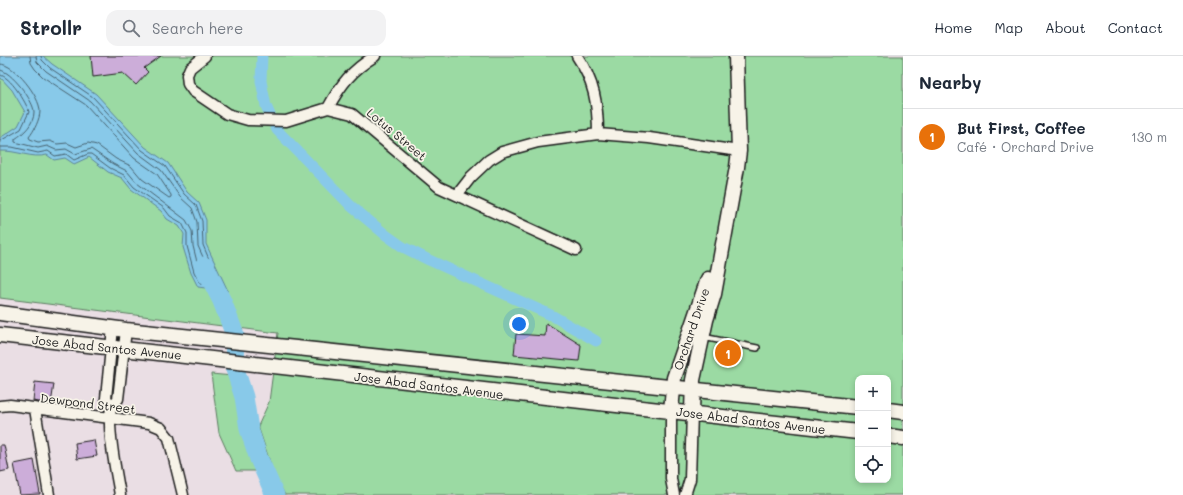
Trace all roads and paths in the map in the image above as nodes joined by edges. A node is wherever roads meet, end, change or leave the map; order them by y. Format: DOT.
graph roads {
  1 [pos="205,56"];
  2 [pos="375,56"];
  3 [pos="577,56"];
  4 [pos="736,56"];
  5 [pos="328,108"];
  6 [pos="598,134"];
  7 [pos="739,151"];
  8 [pos="737,167"];
  9 [pos="457,195"];
  10 [pos="576,250"];
  11 [pos="0,313"];
  12 [pos="119,329"];
  13 [pos="0,335"];
  14 [pos="702,337"];
  15 [pos="757,348"];
  16 [pos="118,349"];
  17 [pos="672,387"];
  18 [pos="692,389"];
  19 [pos="0,406"];
  20 [pos="855,407"];
  21 [pos="35,410"];
  22 [pos="891,410"];
  23 [pos="671,411"];
  24 [pos="692,412"];
  25 [pos="903,412"];
  26 [pos="110,420"];
  27 [pos="855,432"];
  28 [pos="891,436"];
  29 [pos="903,438"];
  30 [pos="49,495"];
  31 [pos="120,495"];
  32 [pos="183,495"];
  33 [pos="674,495"];
  34 [pos="685,495"];
  1 -- 5 [label="street"];
  2 -- 5 [label="street"];
  3 -- 6 [label="street"];
  4 -- 7 [label="main road, Orchard Drive"];
  5 -- 9 [label="street, Lotus Street"];
  6 -- 7 [label="street"];
  6 -- 9 [label="street"];
  7 -- 8 [label="main road, Orchard Drive"];
  8 -- 14 [label="main road, Orchard Drive"];
  8 -- 17 [label="main road, Orchard Drive"];
  9 -- 10 [label="street, Lotus Street"];
  11 -- 12 [label="main road, Jose Abad Santos Avenue"];
  12 -- 16 [label="street"];
  12 -- 17 [label="main road, Jose Abad Santos Avenue"];
  13 -- 16 [label="main road, Jose Abad Santos Avenue"];
  14 -- 15 [label="lane"];
  14 -- 18 [label="main road, Orchard Drive"];
  16 -- 23 [label="main road, Jose Abad Santos Avenue"];
  16 -- 26 [label="street"];
  17 -- 18 [label="main road, Jose Abad Santos Avenue"];
  17 -- 23 [label="main road, Orchard Drive"];
  18 -- 20 [label="main road, Jose Abad Santos Avenue"];
  18 -- 24 [label="main road, Orchard Drive"];
  19 -- 21 [label="street, Dewpond Street"];
  21 -- 26 [label="street, Dewpond Street"];
  21 -- 30 [label="street"];
  22 -- 25 [label="main road"];
  23 -- 24 [label="main road, Jose Abad Santos Avenue"];
  23 -- 33 [label="street, Orchard Drive"];
  24 -- 27 [label="main road, Jose Abad Santos Avenue"];
  24 -- 34 [label="street, Orchard Drive"];
  26 -- 31 [label="street"];
  26 -- 32 [label="street, Dewpond Street"];
  28 -- 29 [label="main road"];
}
